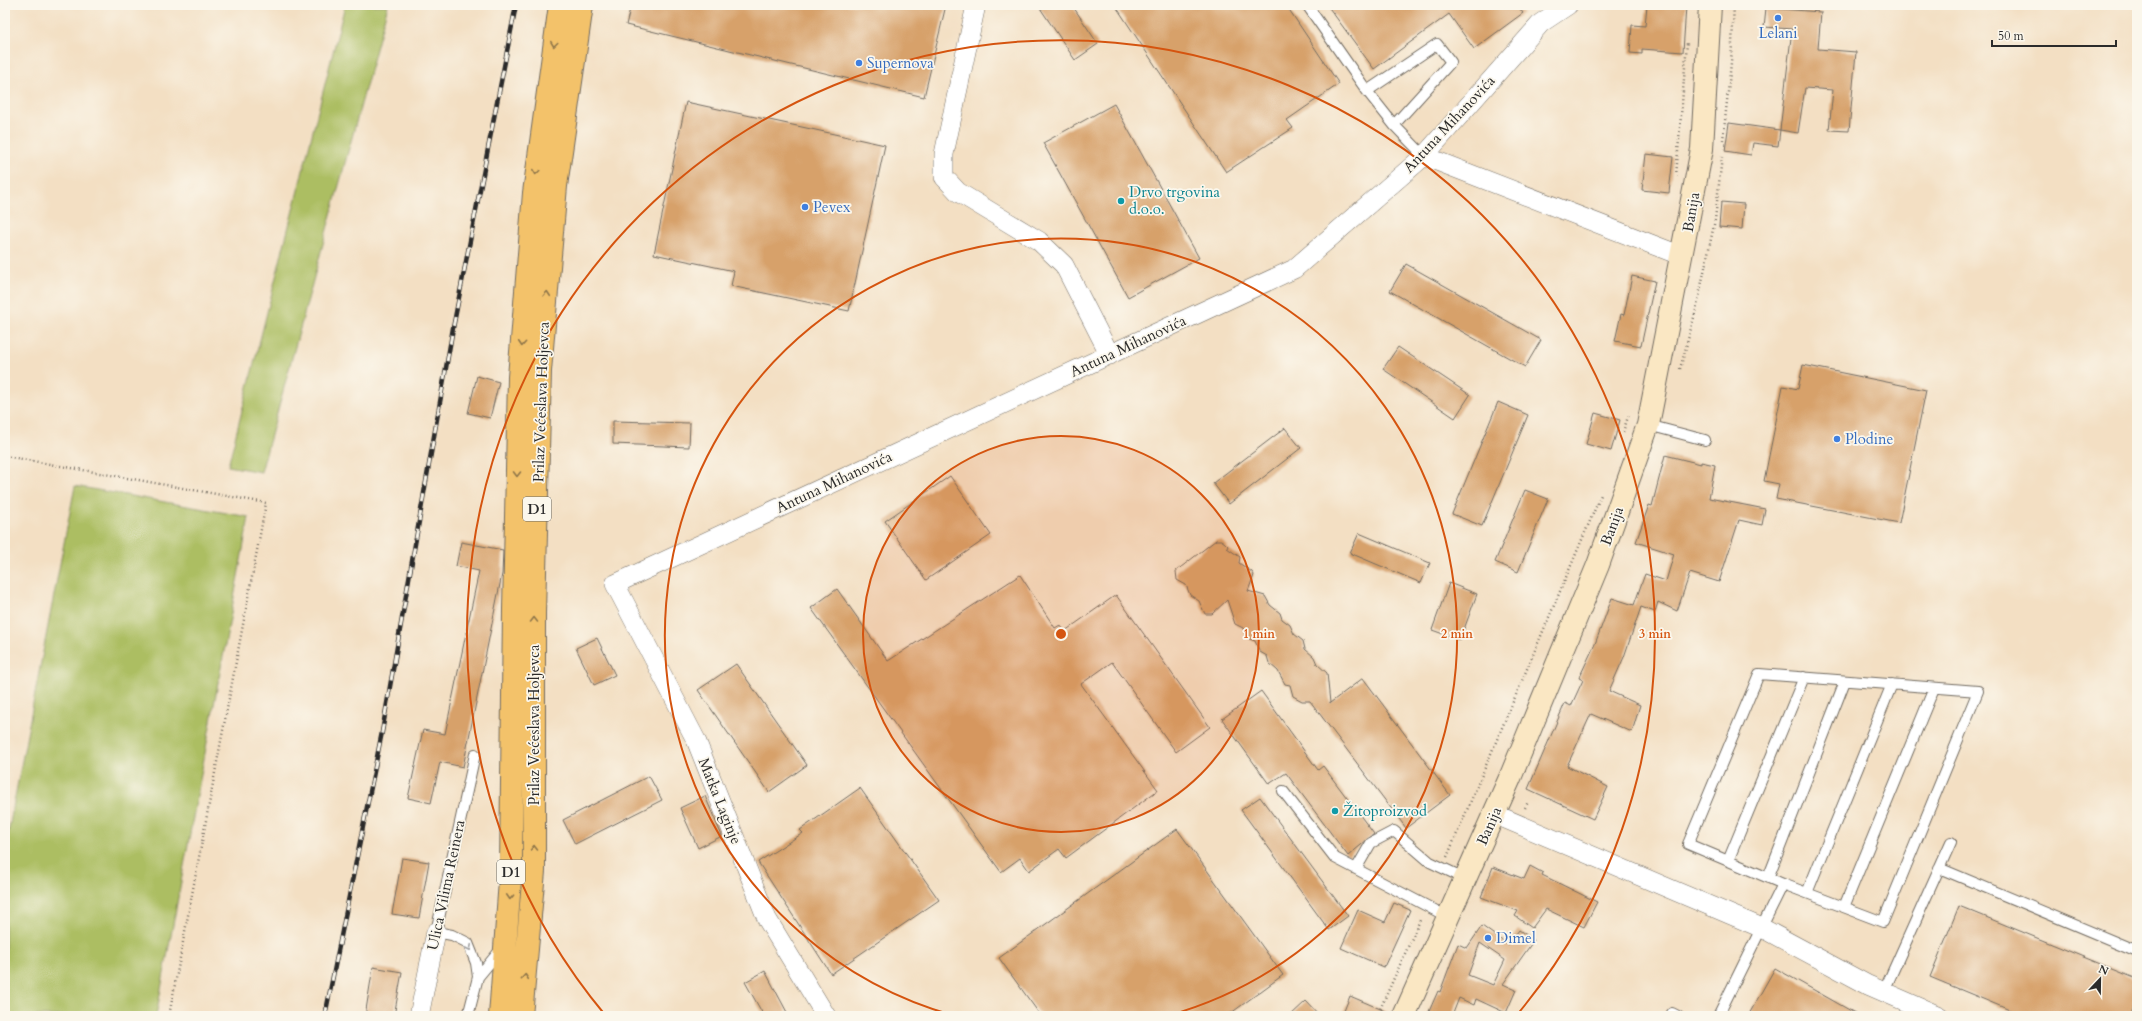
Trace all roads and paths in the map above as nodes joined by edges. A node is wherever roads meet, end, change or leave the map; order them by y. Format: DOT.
graph roads {
  1 [pos="560,5"];
  2 [pos="582,5"];
  3 [pos="976,5"];
  4 [pos="1307,5"];
  5 [pos="1568,5"];
  6 [pos="1710,5"];
  7 [pos="1688,37"];
  8 [pos="1367,91"];
  9 [pos="1394,125"];
  10 [pos="1424,156"];
  11 [pos="1676,179"];
  12 [pos="1682,256"];
  13 [pos="1110,355"];
  14 [pos="1631,409"];
  15 [pos="1648,425"];
  16 [pos="1622,437"];
  17 [pos="1705,440"];
  18 [pos="5,456"];
  19 [pos="1601,494"];
  20 [pos="615,584"];
  21 [pos="1804,677"];
  22 [pos="1845,681"];
  23 [pos="1892,684"];
  24 [pos="1934,688"];
  25 [pos="474,754"];
  26 [pos="1283,791"];
  27 [pos="1494,814"];
  28 [pos="1951,842"];
  29 [pos="1448,854"];
  30 [pos="1728,861"];
  31 [pos="1939,868"];
  32 [pos="1356,869"];
  33 [pos="1768,878"];
  34 [pos="1466,879"];
  35 [pos="1782,884"];
  36 [pos="1807,893"];
  37 [pos="1844,907"];
  38 [pos="1448,917"];
  39 [pos="1420,919"];
  40 [pos="1762,928"];
  41 [pos="436,932"];
  42 [pos="507,942"];
  43 [pos="2137,951"];
  44 [pos="478,977"];
  45 [pos="1884,992"];
  46 [pos="169,1016"];
  47 [pos="419,1016"];
  48 [pos="468,1016"];
  49 [pos="500,1016"];
  50 [pos="521,1016"];
  51 [pos="826,1016"];
  52 [pos="1377,1016"];
  53 [pos="1404,1016"];
  54 [pos="1718,1016"];
  55 [pos="1939,1016"];
  1 -- 42 [label="highway, Prilaz Većeslava Holjevca / D1, one-way"];
  50 -- 2 [label="highway, Prilaz Većeslava Holjevca / D1, one-way"];
  3 -- 13 [label="street"];
  4 -- 8 [label="lane"];
  5 -- 10 [label="street, Antuna Mihanovića"];
  6 -- 12 [label="main road, Banija"];
  7 -- 11 [label="path"];
  8 -- 9 [label="lane"];
  8 -- 9 [label="lane"];
  9 -- 10 [label="lane"];
  10 -- 12 [label="street"];
  10 -- 13 [label="street, Antuna Mihanovića"];
  12 -- 15 [label="main road, Banija"];
  13 -- 20 [label="street, Antuna Mihanovića"];
  14 -- 16 [label="path"];
  15 -- 17 [label="lane"];
  15 -- 27 [label="main road, Banija"];
  18 -- 46 [label="path"];
  19 -- 29 [label="path"];
  20 -- 51 [label="street, Matka Laginje"];
  21 -- 22 [label="lane"];
  21 -- 30 [label="lane"];
  21 -- 30 [label="lane"];
  22 -- 23 [label="lane"];
  22 -- 33 [label="lane"];
  23 -- 24 [label="lane"];
  23 -- 36 [label="lane"];
  24 -- 37 [label="lane"];
  24 -- 37 [label="lane"];
  25 -- 41 [label="lane, Ulica Vilima Reinera"];
  26 -- 32 [label="lane"];
  27 -- 34 [label="main road, Banija"];
  27 -- 40 [label="street"];
  28 -- 31 [label="lane"];
  30 -- 33 [label="lane"];
  31 -- 43 [label="lane"];
  31 -- 45 [label="lane"];
  32 -- 34 [label="lane"];
  32 -- 38 [label="lane"];
  33 -- 35 [label="lane"];
  34 -- 38 [label="main road, Banija"];
  35 -- 36 [label="lane"];
  35 -- 40 [label="lane"];
  36 -- 37 [label="lane"];
  38 -- 53 [label="main road, Banija"];
  39 -- 52 [label="path"];
  40 -- 45 [label="street"];
  40 -- 54 [label="lane"];
  41 -- 44 [label="lane, one-way"];
  41 -- 47 [label="street, Ulica Vilima Reinera"];
  42 -- 44 [label="lane"];
  42 -- 49 [label="highway, Prilaz Većeslava Holjevca / D1"];
  44 -- 48 [label="lane"];
  45 -- 55 [label="street"];
}
